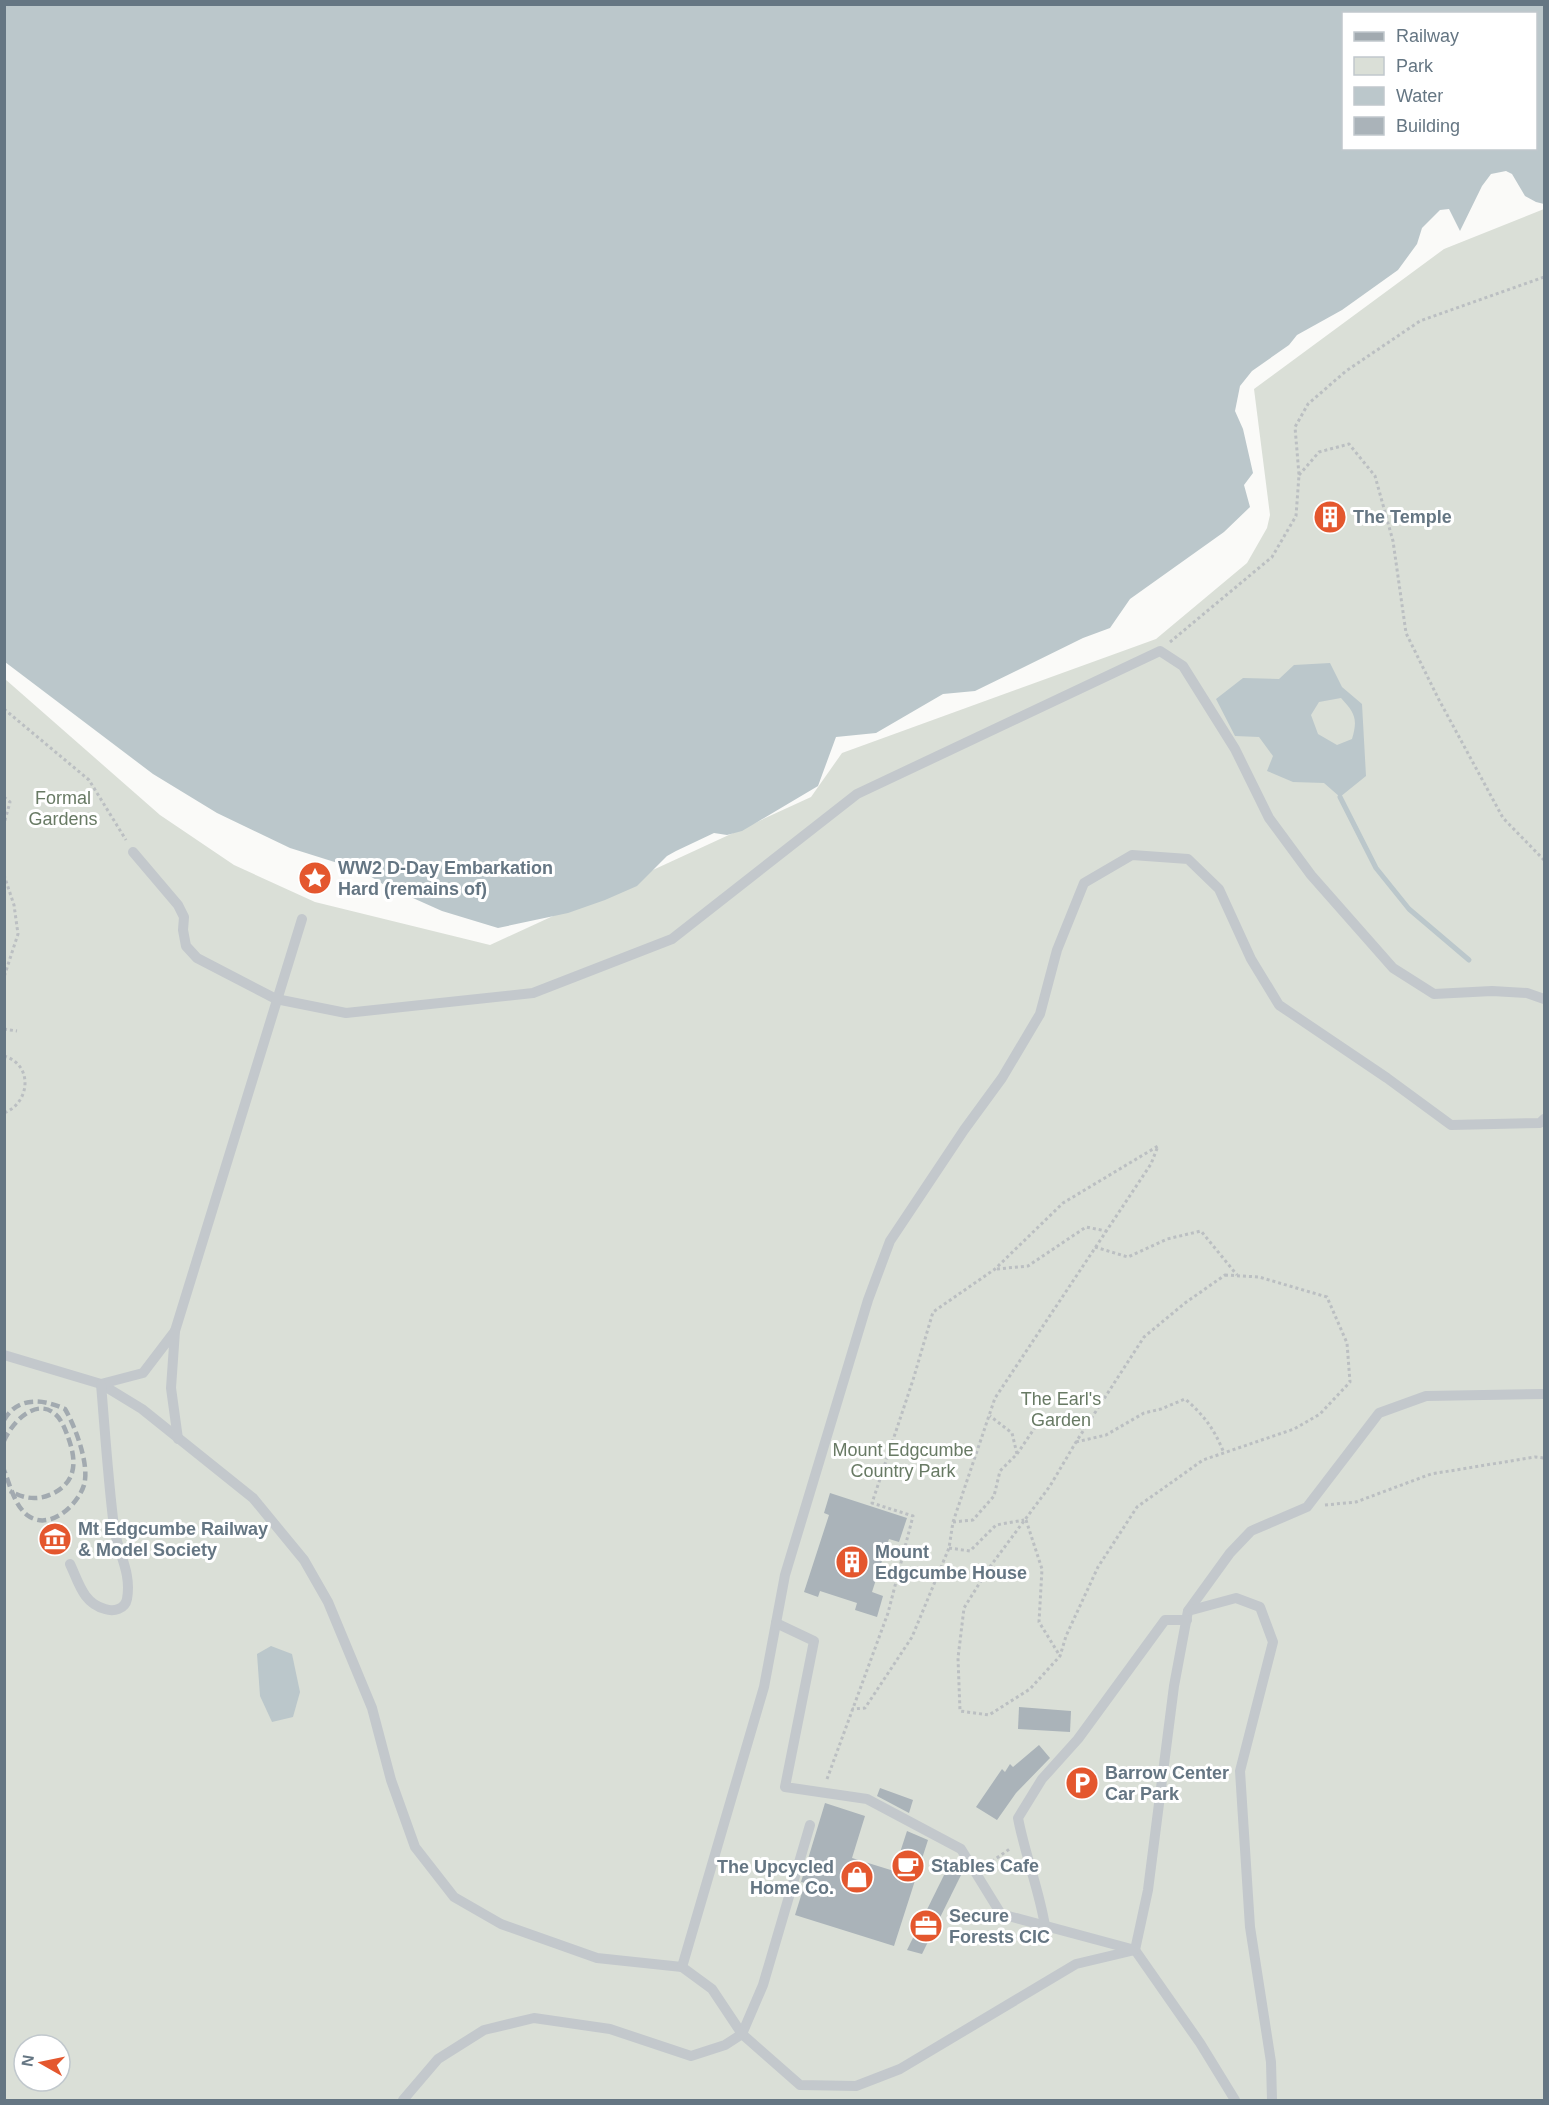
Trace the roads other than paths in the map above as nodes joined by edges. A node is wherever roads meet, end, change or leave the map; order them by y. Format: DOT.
graph roads {
  1 [pos="133,852"];
  2 [pos="302,918"];
  3 [pos="276,999"];
  4 [pos="1545,999"];
  5 [pos="1545,1119"];
  6 [pos="175,1331"];
  7 [pos="4,1355"];
  8 [pos="101,1384"];
  9 [pos="1545,1394"];
  10 [pos="178,1439"];
  11 [pos="70,1564"];
  12 [pos="1188,1615"];
  13 [pos="776,1623"];
  14 [pos="810,1825"];
  15 [pos="1045,1926"];
  16 [pos="1135,1950"];
  17 [pos="682,1967"];
  18 [pos="742,2034"];
  19 [pos="403,2100"];
  20 [pos="1235,2100"];
  21 [pos="1272,2100"];
  1 -- 3 [label="lane"];
  2 -- 3 [label="lane"];
  3 -- 4 [label="lane"];
  3 -- 6 [label="lane"];
  5 -- 13 [label="lane"];
  6 -- 8 [label="lane"];
  6 -- 10 [label="lane"];
  7 -- 8 [label="lane"];
  8 -- 10 [label="lane"];
  8 -- 11 [label="lane"];
  9 -- 12 [label="lane"];
  10 -- 17 [label="lane"];
  12 -- 15 [label="lane"];
  12 -- 16 [label="lane"];
  12 -- 21 [label="lane"];
  13 -- 15 [label="lane"];
  13 -- 17 [label="lane"];
  14 -- 18 [label="lane"];
  15 -- 16 [label="lane"];
  16 -- 18 [label="lane"];
  16 -- 20 [label="lane"];
  17 -- 18 [label="lane"];
  18 -- 19 [label="lane"];
}
